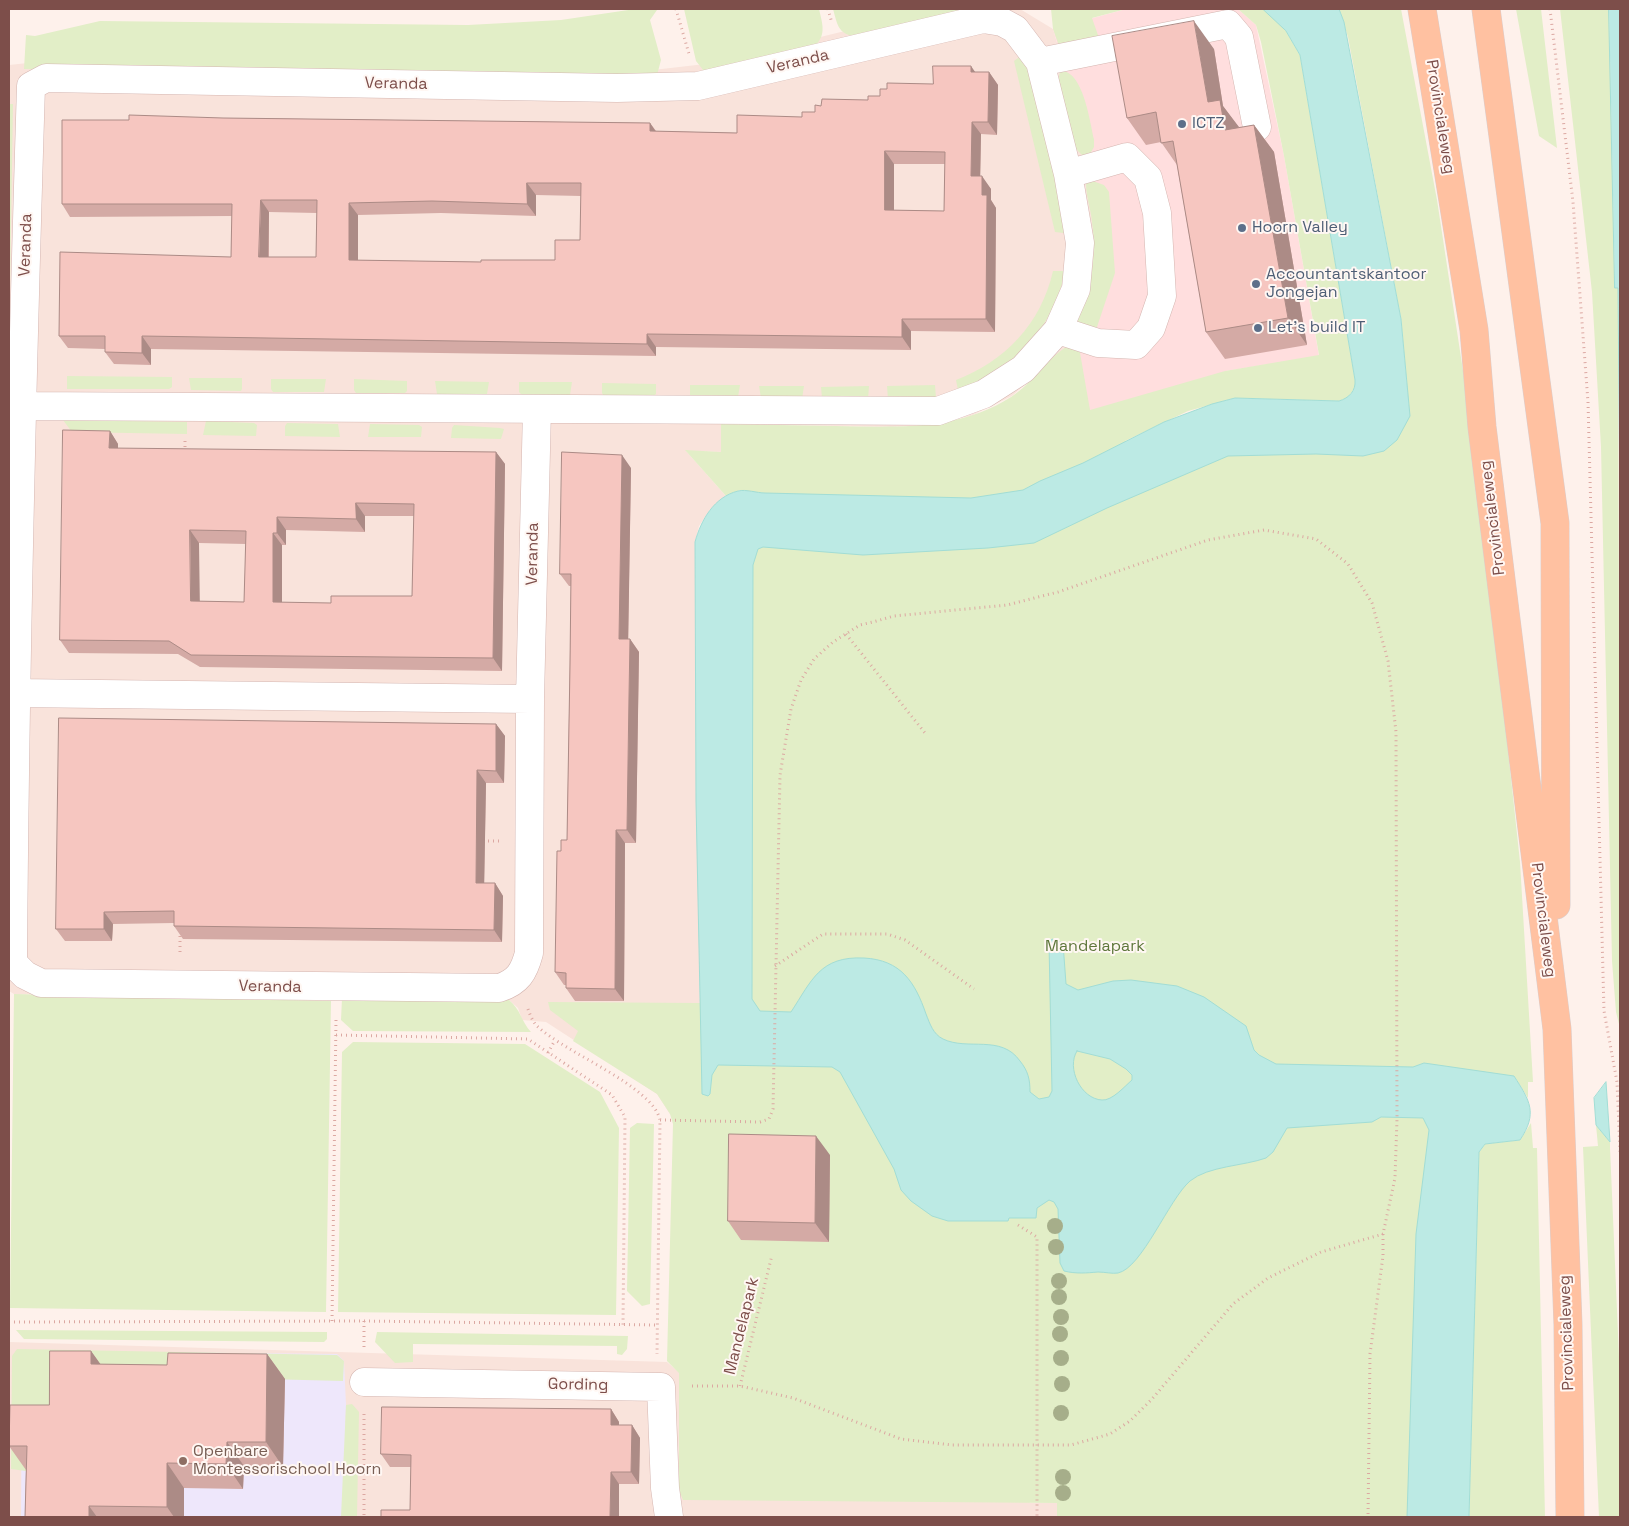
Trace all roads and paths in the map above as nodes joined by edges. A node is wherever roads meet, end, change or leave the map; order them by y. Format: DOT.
graph roads {
  1 [pos="676,9"];
  2 [pos="1422,9"];
  3 [pos="1486,9"];
  4 [pos="1040,62"];
  5 [pos="698,86"];
  6 [pos="1258,127"];
  7 [pos="1068,174"];
  8 [pos="1058,330"];
  9 [pos="15,406"];
  10 [pos="536,409"];
  11 [pos="846,634"];
  12 [pos="15,693"];
  13 [pos="530,699"];
  14 [pos="925,733"];
  15 [pos="480,841"];
  16 [pos="530,842"];
  17 [pos="774,966"];
  18 [pos="519,978"];
  19 [pos="337,988"];
  20 [pos="974,989"];
  21 [pos="1557,1030"];
  22 [pos="336,1036"];
  23 [pos="555,1040"];
  24 [pos="548,1053"];
  25 [pos="1617,1082"];
  26 [pos="660,1120"];
  27 [pos="1620,1147"];
  28 [pos="1620,1152"];
  29 [pos="1018,1225"];
  30 [pos="1383,1234"];
  31 [pos="772,1255"];
  32 [pos="332,1321"];
  33 [pos="9,1322"];
  34 [pos="623,1325"];
  35 [pos="657,1325"];
  36 [pos="364,1382"];
  37 [pos="740,1386"];
  38 [pos="661,1387"];
  39 [pos="1036,1445"];
  40 [pos="364,1517"];
  41 [pos="669,1517"];
  42 [pos="1037,1517"];
  43 [pos="1368,1517"];
  44 [pos="1570,1517"];
  1 -- 5 [label="path"];
  2 -- 21 [label="main road, Provincialeweg"];
  3 -- 21 [label="main road, Provincialeweg"];
  4 -- 5 [label="street, Veranda"];
  4 -- 6 [label="street"];
  4 -- 7 [label="street, Veranda"];
  5 -- 9 [label="street, Veranda"];
  7 -- 8 [label="street, Veranda"];
  7 -- 8 [label="street"];
  8 -- 10 [label="street, Veranda"];
  9 -- 10 [label="street, Veranda"];
  9 -- 12 [label="street, Veranda"];
  10 -- 13 [label="street, Veranda"];
  11 -- 14 [label="path"];
  11 -- 17 [label="path"];
  11 -- 30 [label="path"];
  12 -- 13 [label="street"];
  12 -- 19 [label="street, Veranda"];
  13 -- 16 [label="street, Veranda"];
  15 -- 16 [label="path"];
  16 -- 18 [label="street, Veranda"];
  17 -- 20 [label="path"];
  17 -- 26 [label="path"];
  18 -- 19 [label="street, Veranda"];
  18 -- 23 [label="path"];
  19 -- 22 [label="path"];
  21 -- 44 [label="main road, Provincialeweg"];
  22 -- 24 [label="path"];
  22 -- 32 [label="path"];
  23 -- 24 [label="path"];
  23 -- 26 [label="path"];
  24 -- 34 [label="path"];
  25 -- 27 [label="path"];
  26 -- 35 [label="path"];
  27 -- 28 [label="path"];
  29 -- 39 [label="path"];
  30 -- 39 [label="path"];
  30 -- 43 [label="path"];
  31 -- 37 [label="path, Mandelapark"];
  32 -- 33 [label="path"];
  32 -- 34 [label="path"];
  34 -- 35 [label="path"];
  35 -- 38 [label="path"];
  36 -- 38 [label="street, Gording"];
  36 -- 40 [label="path"];
  37 -- 38 [label="path, Mandelapark"];
  37 -- 39 [label="path"];
  38 -- 41 [label="street"];
  39 -- 42 [label="path"];
}
